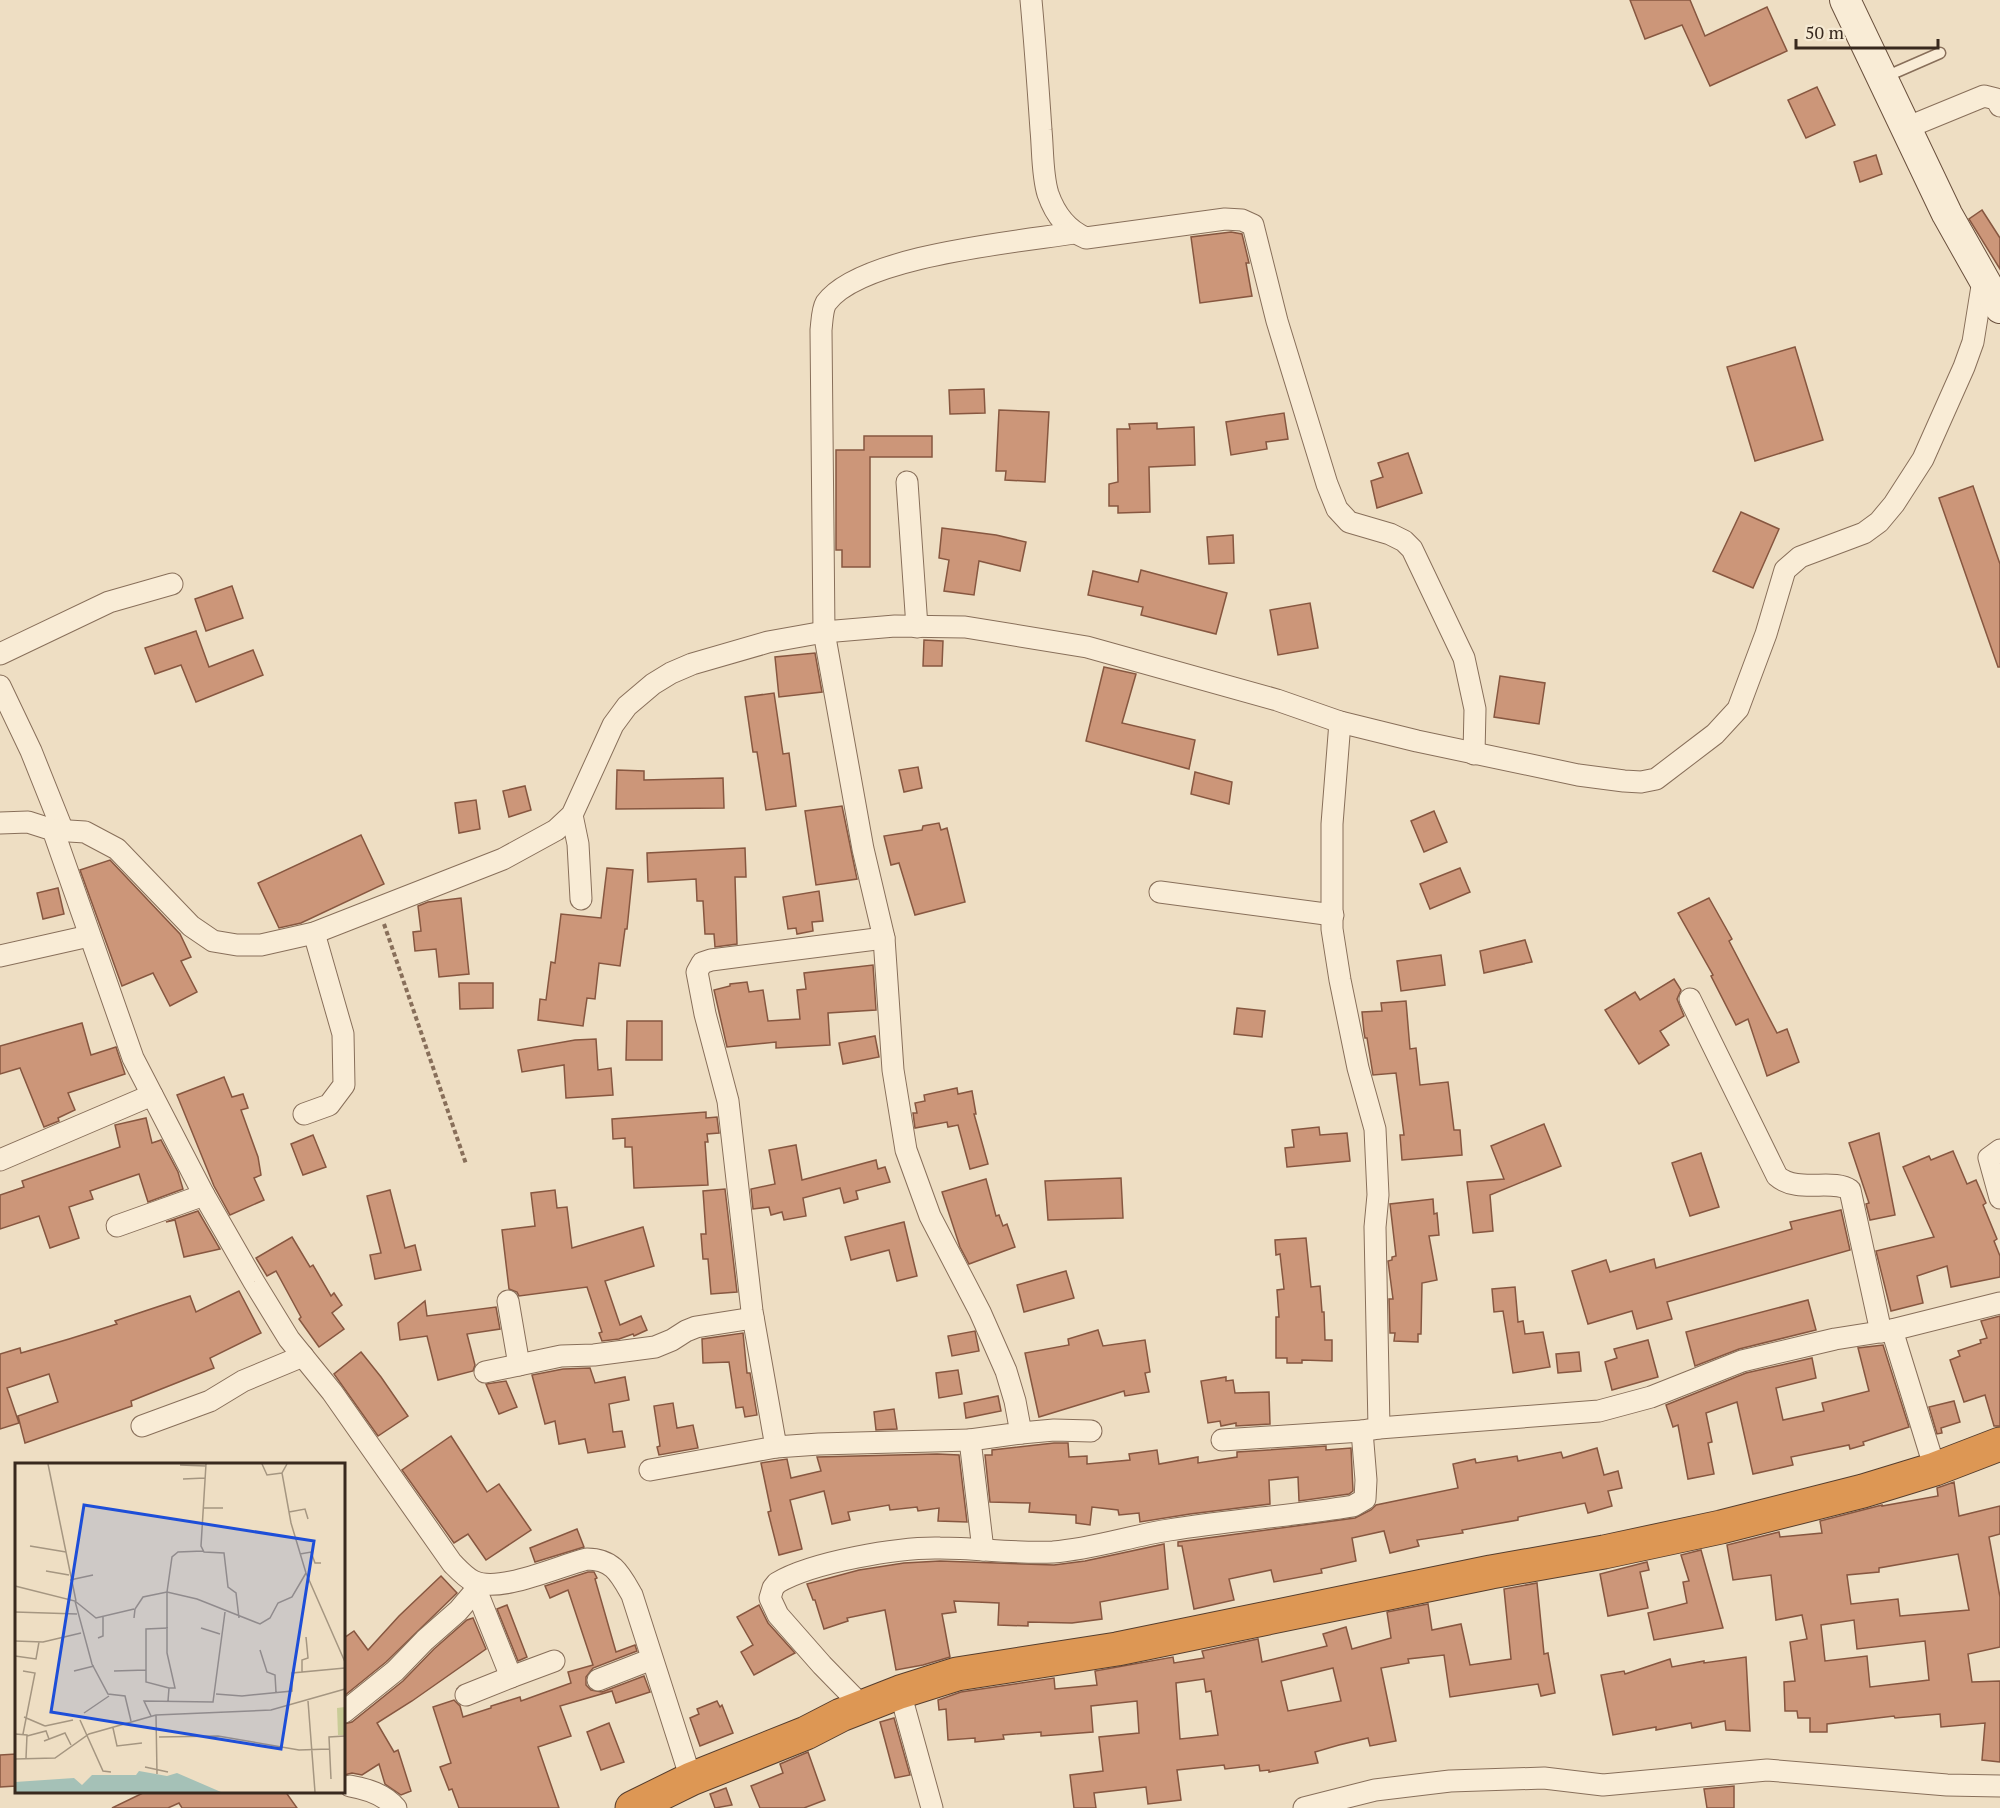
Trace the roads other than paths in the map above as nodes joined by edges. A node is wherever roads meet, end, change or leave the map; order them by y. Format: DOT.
graph roads {
  1 [pos="1032,0"];
  2 [pos="1845,0"];
  3 [pos="1940,53"];
  4 [pos="1882,78"];
  5 [pos="2000,106"];
  6 [pos="1906,128"];
  7 [pos="1074,233"];
  8 [pos="1983,280"];
  9 [pos="2000,308"];
  10 [pos="907,482"];
  11 [pos="172,584"];
  12 [pos="917,627"];
  13 [pos="824,632"];
  14 [pos="0,654"];
  15 [pos="0,686"];
  16 [pos="1340,722"];
  17 [pos="1474,754"];
  18 [pos="572,815"];
  19 [pos="0,823"];
  20 [pos="58,830"];
  21 [pos="1160,892"];
  22 [pos="581,899"];
  23 [pos="1333,915"];
  24 [pos="314,933"];
  25 [pos="89,936"];
  26 [pos="884,938"];
  27 [pos="0,956"];
  28 [pos="1690,999"];
  29 [pos="152,1095"];
  30 [pos="304,1114"];
  31 [pos="2000,1150"];
  32 [pos="0,1160"];
  33 [pos="204,1196"];
  34 [pos="2000,1198"];
  35 [pos="117,1226"];
  36 [pos="508,1301"];
  37 [pos="2000,1303"];
  38 [pos="753,1318"];
  39 [pos="1886,1331"];
  40 [pos="303,1356"];
  41 [pos="519,1365"];
  42 [pos="485,1372"];
  43 [pos="142,1426"];
  44 [pos="1370,1429"];
  45 [pos="1091,1431"];
  46 [pos="1021,1433"];
  47 [pos="970,1440"];
  48 [pos="1222,1440"];
  49 [pos="2000,1444"];
  50 [pos="776,1448"];
  51 [pos="1935,1468"];
  52 [pos="650,1470"];
  53 [pos="983,1550"];
  54 [pos="475,1586"];
  55 [pos="651,1659"];
  56 [pos="554,1661"];
  57 [pos="511,1677"];
  58 [pos="598,1680"];
  59 [pos="900,1692"];
  60 [pos="466,1695"];
  61 [pos="345,1711"];
  62 [pos="852,1711"];
  63 [pos="691,1779"];
  64 [pos="350,1786"];
  65 [pos="2000,1786"];
  66 [pos="396,1808"];
  67 [pos="632,1808"];
  68 [pos="932,1808"];
  69 [pos="1304,1808"];
  1 -- 7 [label="street"];
  2 -- 4 [label="street"];
  3 -- 4 [label="lane"];
  4 -- 6 [label="street"];
  5 -- 6 [label="street"];
  6 -- 8 [label="street"];
  7 -- 13 [label="street"];
  7 -- 17 [label="street"];
  8 -- 9 [label="street"];
  8 -- 17 [label="street"];
  10 -- 12 [label="street"];
  11 -- 14 [label="street"];
  12 -- 13 [label="street"];
  12 -- 16 [label="street"];
  13 -- 18 [label="street"];
  13 -- 26 [label="street"];
  15 -- 20 [label="street"];
  16 -- 17 [label="street"];
  16 -- 23 [label="street"];
  18 -- 22 [label="street"];
  18 -- 24 [label="street"];
  19 -- 20 [label="street"];
  20 -- 24 [label="street"];
  20 -- 25 [label="street"];
  21 -- 23 [label="street"];
  23 -- 44 [label="street"];
  24 -- 30 [label="street"];
  25 -- 27 [label="street"];
  25 -- 29 [label="street"];
  26 -- 38 [label="street"];
  26 -- 46 [label="street"];
  28 -- 39 [label="street"];
  29 -- 32 [label="street"];
  29 -- 33 [label="street"];
  31 -- 34 [label="street"];
  33 -- 35 [label="street"];
  33 -- 40 [label="street"];
  36 -- 41 [label="street"];
  37 -- 39 [label="street"];
  38 -- 41 [label="street"];
  38 -- 50 [label="street"];
  39 -- 44 [label="street"];
  39 -- 51 [label="street"];
  40 -- 43 [label="street"];
  40 -- 54 [label="street"];
  41 -- 42 [label="street"];
  44 -- 48 [label="street"];
  44 -- 53 [label="street"];
  45 -- 46 [label="street"];
  46 -- 47 [label="street"];
  47 -- 50 [label="street"];
  47 -- 53 [label="street"];
  49 -- 51 [label="highway"];
  50 -- 52 [label="street"];
  51 -- 59 [label="highway"];
  53 -- 62 [label="street"];
  54 -- 55 [label="street"];
  54 -- 57 [label="street"];
  54 -- 61 [label="street"];
  55 -- 58 [label="street"];
  55 -- 63 [label="street"];
  56 -- 57 [label="street"];
  57 -- 60 [label="street"];
  59 -- 62 [label="highway"];
  59 -- 68 [label="street"];
  62 -- 63 [label="highway"];
  63 -- 67 [label="highway"];
  64 -- 66 [label="street"];
  65 -- 69 [label="street"];
}
